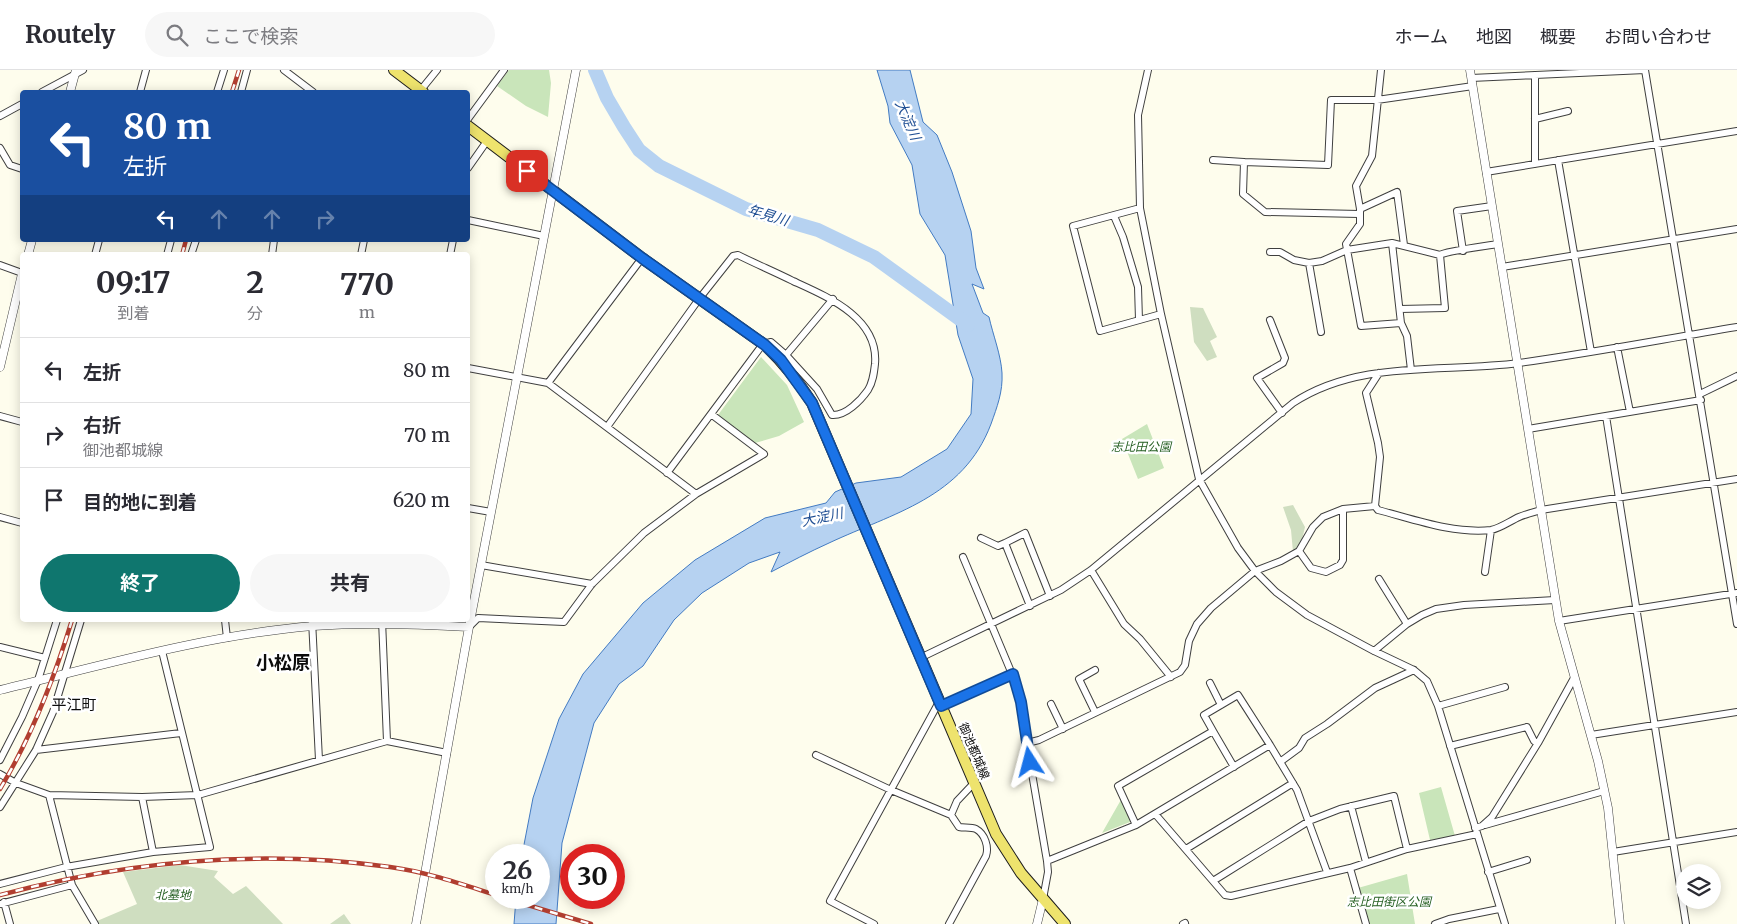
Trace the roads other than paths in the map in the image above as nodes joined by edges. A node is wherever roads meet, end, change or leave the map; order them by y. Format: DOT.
graph roads {
  1 [pos="83,70"];
  2 [pos="146,70"];
  3 [pos="224,70"];
  4 [pos="247,70"];
  5 [pos="284,70"];
  6 [pos="394,70"];
  7 [pos="437,70"];
  8 [pos="504,70"];
  9 [pos="576,70"];
  10 [pos="1148,70"];
  11 [pos="1381,70"];
  12 [pos="1645,70"];
  13 [pos="75,72"];
  14 [pos="1471,74"];
  15 [pos="1535,75"];
  16 [pos="1473,86"];
  17 [pos="45,90"];
  18 [pos="70,90"];
  19 [pos="141,90"];
  20 [pos="218,90"];
  21 [pos="241,90"];
  22 [pos="304,90"];
  23 [pos="419,90"];
  24 [pos="422,90"];
  25 [pos="1377,100"];
  26 [pos="20,105"];
  27 [pos="1568,111"];
  28 [pos="0,116"];
  29 [pos="470,116"];
  30 [pos="1535,119"];
  31 [pos="470,128"];
  32 [pos="1737,131"];
  33 [pos="487,141"];
  34 [pos="1657,143"];
  35 [pos="0,148"];
  36 [pos="1213,160"];
  37 [pos="1558,160"];
  38 [pos="1244,162"];
  39 [pos="1535,164"];
  40 [pos="470,165"];
  41 [pos="20,168"];
  42 [pos="1486,172"];
  43 [pos="554,191"];
  44 [pos="1492,206"];
  45 [pos="1140,208"];
  46 [pos="1360,212"];
  47 [pos="1114,216"];
  48 [pos="470,220"];
  49 [pos="1737,229"];
  50 [pos="544,236"];
  51 [pos="1674,240"];
  52 [pos="1392,243"];
  53 [pos="1498,244"];
  54 [pos="1404,245"];
  55 [pos="1347,250"];
  56 [pos="1463,251"];
  57 [pos="1270,252"];
  58 [pos="1440,255"];
  59 [pos="1574,256"];
  60 [pos="642,258"];
  61 [pos="1309,263"];
  62 [pos="0,265"];
  63 [pos="1502,267"];
  64 [pos="20,273"];
  65 [pos="20,282"];
  66 [pos="699,299"];
  67 [pos="833,299"];
  68 [pos="1400,309"];
  69 [pos="1161,314"];
  70 [pos="1139,320"];
  71 [pos="1270,320"];
  72 [pos="1401,323"];
  73 [pos="1737,327"];
  74 [pos="1321,332"];
  75 [pos="1690,334"];
  76 [pos="763,344"];
  77 [pos="1617,347"];
  78 [pos="1591,352"];
  79 [pos="786,355"];
  80 [pos="1517,363"];
  81 [pos="0,367"];
  82 [pos="470,368"];
  83 [pos="1411,370"];
  84 [pos="1379,373"];
  85 [pos="1737,376"];
  86 [pos="517,377"];
  87 [pos="548,383"];
  88 [pos="1700,397"];
  89 [pos="1630,412"];
  90 [pos="1282,413"];
  91 [pos="711,414"];
  92 [pos="0,416"];
  93 [pos="1606,416"];
  94 [pos="20,421"];
  95 [pos="607,427"];
  96 [pos="1528,429"];
  97 [pos="667,473"];
  98 [pos="1199,479"];
  99 [pos="1737,479"];
  100 [pos="1715,483"];
  101 [pos="696,494"];
  102 [pos="1619,497"];
  103 [pos="1375,506"];
  104 [pos="470,508"];
  105 [pos="1343,509"];
  106 [pos="1541,510"];
  107 [pos="491,512"];
  108 [pos="0,517"];
  109 [pos="20,522"];
  110 [pos="1491,530"];
  111 [pos="981,538"];
  112 [pos="1005,543"];
  113 [pos="1299,551"];
  114 [pos="962,558"];
  115 [pos="481,565"];
  116 [pos="1091,570"];
  117 [pos="1255,571"];
  118 [pos="1485,572"];
  119 [pos="1379,579"];
  120 [pos="592,584"];
  121 [pos="1735,593"];
  122 [pos="1050,596"];
  123 [pos="1555,600"];
  124 [pos="1030,606"];
  125 [pos="1636,609"];
  126 [pos="1559,620"];
  127 [pos="56,622"];
  128 [pos="80,622"];
  129 [pos="225,622"];
  130 [pos="347,622"];
  131 [pos="382,622"];
  132 [pos="396,622"];
  133 [pos="470,622"];
  134 [pos="470,622"];
  135 [pos="312,623"];
  136 [pos="990,623"];
  137 [pos="1407,624"];
  138 [pos="1737,624"];
  139 [pos="469,627"];
  140 [pos="227,638"];
  141 [pos="0,647"];
  142 [pos="162,651"];
  143 [pos="1374,651"];
  144 [pos="45,658"];
  145 [pos="920,658"];
  146 [pos="1095,670"];
  147 [pos="1414,670"];
  148 [pos="65,674"];
  149 [pos="1013,674"];
  150 [pos="1170,677"];
  151 [pos="1574,678"];
  152 [pos="38,680"];
  153 [pos="1210,683"];
  154 [pos="1504,687"];
  155 [pos="0,690"];
  156 [pos="940,704"];
  157 [pos="1051,704"];
  158 [pos="1220,705"];
  159 [pos="1438,706"];
  160 [pos="1095,712"];
  161 [pos="1737,712"];
  162 [pos="1655,725"];
  163 [pos="1063,729"];
  164 [pos="1213,731"];
  165 [pos="181,733"];
  166 [pos="1591,735"];
  167 [pos="387,741"];
  168 [pos="1027,742"];
  169 [pos="1538,743"];
  170 [pos="1270,745"];
  171 [pos="1450,746"];
  172 [pos="36,750"];
  173 [pos="447,753"];
  174 [pos="816,755"];
  175 [pos="0,759"];
  176 [pos="320,760"];
  177 [pos="1280,762"];
  178 [pos="1234,767"];
  179 [pos="0,774"];
  180 [pos="16,783"];
  181 [pos="974,783"];
  182 [pos="1293,783"];
  183 [pos="891,790"];
  184 [pos="1604,791"];
  185 [pos="49,795"];
  186 [pos="198,795"];
  187 [pos="142,797"];
  188 [pos="1352,806"];
  189 [pos="0,807"];
  190 [pos="1156,814"];
  191 [pos="951,815"];
  192 [pos="1309,821"];
  193 [pos="1136,825"];
  194 [pos="1482,826"];
  195 [pos="1476,831"];
  196 [pos="1737,832"];
  197 [pos="1673,842"];
  198 [pos="1186,849"];
  199 [pos="1407,850"];
  200 [pos="153,852"];
  201 [pos="1613,852"];
  202 [pos="1527,860"];
  203 [pos="1047,861"];
  204 [pos="1366,862"];
  205 [pos="66,867"];
  206 [pos="1350,868"];
  207 [pos="1327,872"];
  208 [pos="1488,872"];
  209 [pos="1213,881"];
  210 [pos="0,884"];
  211 [pos="72,885"];
  212 [pos="1043,899"];
  213 [pos="2,903"];
  214 [pos="1500,909"];
  215 [pos="10,924"];
  216 [pos="95,924"];
  217 [pos="416,924"];
  218 [pos="874,924"];
  219 [pos="949,924"];
  220 [pos="1037,924"];
  221 [pos="1066,924"];
  222 [pos="1366,924"];
  223 [pos="1435,924"];
  224 [pos="1505,924"];
  225 [pos="1620,924"];
  226 [pos="1686,924"];
  1 -- 13 [label="street"];
  2 -- 19 [label="street"];
  3 -- 20 [label="street"];
  4 -- 21 [label="street"];
  5 -- 22 [label="street"];
  6 -- 23 [label="main road"];
  7 -- 24 [label="street"];
  8 -- 29 [label="street"];
  9 -- 43 [label="street"];
  10 -- 45 [label="street"];
  11 -- 25 [label="street"];
  12 -- 15 [label="street"];
  12 -- 34 [label="street"];
  13 -- 17 [label="street"];
  13 -- 18 [label="street"];
  14 -- 15 [label="street"];
  14 -- 16 [label="street"];
  15 -- 30 [label="street"];
  16 -- 25 [label="street"];
  16 -- 42 [label="street"];
  25 -- 38 [label="street"];
  25 -- 46 [label="street"];
  26 -- 28 [label="street"];
  27 -- 30 [label="street"];
  30 -- 39 [label="street"];
  31 -- 33 [label="main road, 御池都城線"];
  32 -- 34 [label="street"];
  33 -- 40 [label="street"];
  33 -- 43 [label="main road, 御池都城線"];
  34 -- 37 [label="street"];
  34 -- 51 [label="street"];
  35 -- 41 [label="street"];
  36 -- 38 [label="street"];
  37 -- 39 [label="street"];
  37 -- 59 [label="street"];
  38 -- 46 [label="street"];
  39 -- 42 [label="street"];
  42 -- 44 [label="street"];
  43 -- 50 [label="street"];
  43 -- 60 [label="main road, 御池都城線"];
  44 -- 53 [label="street"];
  44 -- 56 [label="street"];
  45 -- 47 [label="street"];
  45 -- 69 [label="street"];
  46 -- 54 [label="street"];
  46 -- 55 [label="street"];
  47 -- 70 [label="street"];
  47 -- 70 [label="street"];
  48 -- 50 [label="street"];
  49 -- 51 [label="street"];
  50 -- 86 [label="street"];
  51 -- 59 [label="street"];
  51 -- 75 [label="street"];
  52 -- 54 [label="street"];
  52 -- 55 [label="street"];
  52 -- 68 [label="street"];
  53 -- 56 [label="street"];
  53 -- 63 [label="street"];
  54 -- 58 [label="street"];
  55 -- 61 [label="street"];
  55 -- 72 [label="street"];
  56 -- 58 [label="street"];
  57 -- 61 [label="street"];
  58 -- 68 [label="street"];
  59 -- 63 [label="street"];
  59 -- 78 [label="street"];
  60 -- 66 [label="main road, 御池都城線"];
  60 -- 87 [label="street"];
  61 -- 74 [label="street"];
  62 -- 64 [label="street"];
  63 -- 80 [label="street"];
  65 -- 81 [label="street"];
  66 -- 67 [label="street"];
  66 -- 76 [label="main road, 御池都城線"];
  66 -- 95 [label="street"];
  67 -- 79 [label="street"];
  67 -- 79 [label="street"];
  68 -- 72 [label="street"];
  69 -- 70 [label="street"];
  69 -- 98 [label="street"];
  71 -- 90 [label="street"];
  72 -- 83 [label="street"];
  73 -- 75 [label="street"];
  75 -- 77 [label="street"];
  75 -- 88 [label="street"];
  76 -- 79 [label="street"];
  76 -- 91 [label="street"];
  76 -- 145 [label="main road, 御池都城線"];
  77 -- 78 [label="street"];
  77 -- 89 [label="street"];
  78 -- 80 [label="street"];
  80 -- 83 [label="street"];
  80 -- 96 [label="street"];
  82 -- 86 [label="street"];
  83 -- 84 [label="street"];
  84 -- 90 [label="street"];
  84 -- 103 [label="street"];
  85 -- 88 [label="street"];
  86 -- 87 [label="street"];
  86 -- 107 [label="street"];
  87 -- 95 [label="street"];
  88 -- 89 [label="street"];
  88 -- 100 [label="street"];
  89 -- 93 [label="street"];
  90 -- 98 [label="street"];
  91 -- 97 [label="street"];
  91 -- 101 [label="street"];
  92 -- 94 [label="street"];
  93 -- 96 [label="street"];
  93 -- 102 [label="street"];
  95 -- 97 [label="street"];
  96 -- 106 [label="street"];
  97 -- 101 [label="street"];
  98 -- 116 [label="street"];
  98 -- 117 [label="street"];
  99 -- 100 [label="street"];
  100 -- 102 [label="street"];
  100 -- 121 [label="street"];
  101 -- 120 [label="street"];
  102 -- 106 [label="street"];
  102 -- 125 [label="street"];
  103 -- 105 [label="street"];
  103 -- 110 [label="street"];
  104 -- 107 [label="street"];
  105 -- 113 [label="street"];
  105 -- 113 [label="street"];
  106 -- 110 [label="street"];
  106 -- 123 [label="street"];
  107 -- 115 [label="street"];
  108 -- 109 [label="street"];
  110 -- 118 [label="street"];
  111 -- 112 [label="street"];
  112 -- 122 [label="street"];
  112 -- 124 [label="street"];
  113 -- 117 [label="street"];
  114 -- 136 [label="street"];
  115 -- 120 [label="street"];
  115 -- 134 [label="street"];
  116 -- 122 [label="street"];
  116 -- 150 [label="street"];
  117 -- 143 [label="street"];
  117 -- 150 [label="street"];
  119 -- 137 [label="street"];
  120 -- 139 [label="street"];
  121 -- 125 [label="street"];
  121 -- 138 [label="street"];
  122 -- 124 [label="street"];
  123 -- 126 [label="street"];
  123 -- 137 [label="street"];
  124 -- 136 [label="street"];
  125 -- 126 [label="street"];
  125 -- 162 [label="street"];
  126 -- 151 [label="street"];
  127 -- 144 [label="street"];
  128 -- 148 [label="street"];
  129 -- 140 [label="street"];
  130 -- 135 [label="street"];
  131 -- 167 [label="street"];
  132 -- 139 [label="street"];
  133 -- 139 [label="street"];
  135 -- 140 [label="street"];
  135 -- 176 [label="street"];
  136 -- 145 [label="street"];
  136 -- 149 [label="street"];
  137 -- 143 [label="street"];
  139 -- 173 [label="street"];
  140 -- 142 [label="street"];
  141 -- 144 [label="street"];
  142 -- 148 [label="street"];
  142 -- 165 [label="street"];
  143 -- 147 [label="street"];
  144 -- 152 [label="street"];
  145 -- 156 [label="main road, 御池都城線"];
  146 -- 160 [label="street"];
  147 -- 159 [label="street"];
  147 -- 177 [label="street"];
  148 -- 152 [label="street"];
  148 -- 172 [label="street"];
  149 -- 156 [label="street"];
  149 -- 168 [label="street"];
  150 -- 160 [label="street"];
  151 -- 166 [label="street"];
  151 -- 169 [label="street"];
  152 -- 155 [label="street"];
  152 -- 175 [label="street"];
  153 -- 158 [label="street"];
  154 -- 159 [label="street"];
  156 -- 181 [label="main road, 御池都城線"];
  156 -- 183 [label="street"];
  157 -- 163 [label="street"];
  158 -- 164 [label="street"];
  158 -- 170 [label="street"];
  159 -- 171 [label="street"];
  160 -- 163 [label="street"];
  161 -- 162 [label="street"];
  162 -- 166 [label="street"];
  162 -- 197 [label="street"];
  163 -- 168 [label="street"];
  164 -- 178 [label="street"];
  164 -- 193 [label="street"];
  165 -- 172 [label="street"];
  165 -- 186 [label="street"];
  166 -- 184 [label="street"];
  167 -- 173 [label="street"];
  167 -- 176 [label="street"];
  168 -- 203 [label="street"];
  169 -- 171 [label="street"];
  169 -- 194 [label="street"];
  170 -- 177 [label="street"];
  170 -- 178 [label="street"];
  171 -- 195 [label="street"];
  172 -- 180 [label="street"];
  173 -- 217 [label="street"];
  174 -- 183 [label="street"];
  176 -- 186 [label="street"];
  177 -- 182 [label="street"];
  178 -- 190 [label="street"];
  179 -- 180 [label="street"];
  180 -- 185 [label="street"];
  180 -- 189 [label="street"];
  181 -- 191 [label="street"];
  181 -- 212 [label="main road, 御池都城線"];
  182 -- 192 [label="street"];
  182 -- 198 [label="street"];
  183 -- 191 [label="street"];
  183 -- 218 [label="street"];
  184 -- 194 [label="street"];
  184 -- 201 [label="street"];
  185 -- 187 [label="street"];
  185 -- 205 [label="street"];
  186 -- 187 [label="street"];
  186 -- 200 [label="street"];
  187 -- 200 [label="street"];
  188 -- 192 [label="street"];
  188 -- 199 [label="street"];
  188 -- 204 [label="street"];
  190 -- 193 [label="street"];
  190 -- 198 [label="street"];
  191 -- 219 [label="street"];
  192 -- 207 [label="street"];
  192 -- 209 [label="street"];
  193 -- 203 [label="street"];
  194 -- 195 [label="street"];
  195 -- 199 [label="street"];
  195 -- 208 [label="street"];
  196 -- 197 [label="street"];
  197 -- 201 [label="street"];
  197 -- 226 [label="street"];
  198 -- 209 [label="street"];
  199 -- 204 [label="street"];
  200 -- 205 [label="street"];
  201 -- 225 [label="street"];
  202 -- 208 [label="street"];
  203 -- 212 [label="street"];
  204 -- 206 [label="street"];
  205 -- 210 [label="street"];
  205 -- 211 [label="street"];
  206 -- 207 [label="street"];
  206 -- 222 [label="street"];
  207 -- 209 [label="street"];
  208 -- 214 [label="street"];
  211 -- 213 [label="street"];
  211 -- 216 [label="street"];
  212 -- 220 [label="street"];
  212 -- 221 [label="main road, 御池都城線"];
  213 -- 215 [label="street"];
  214 -- 223 [label="street"];
  214 -- 224 [label="street"];
}
